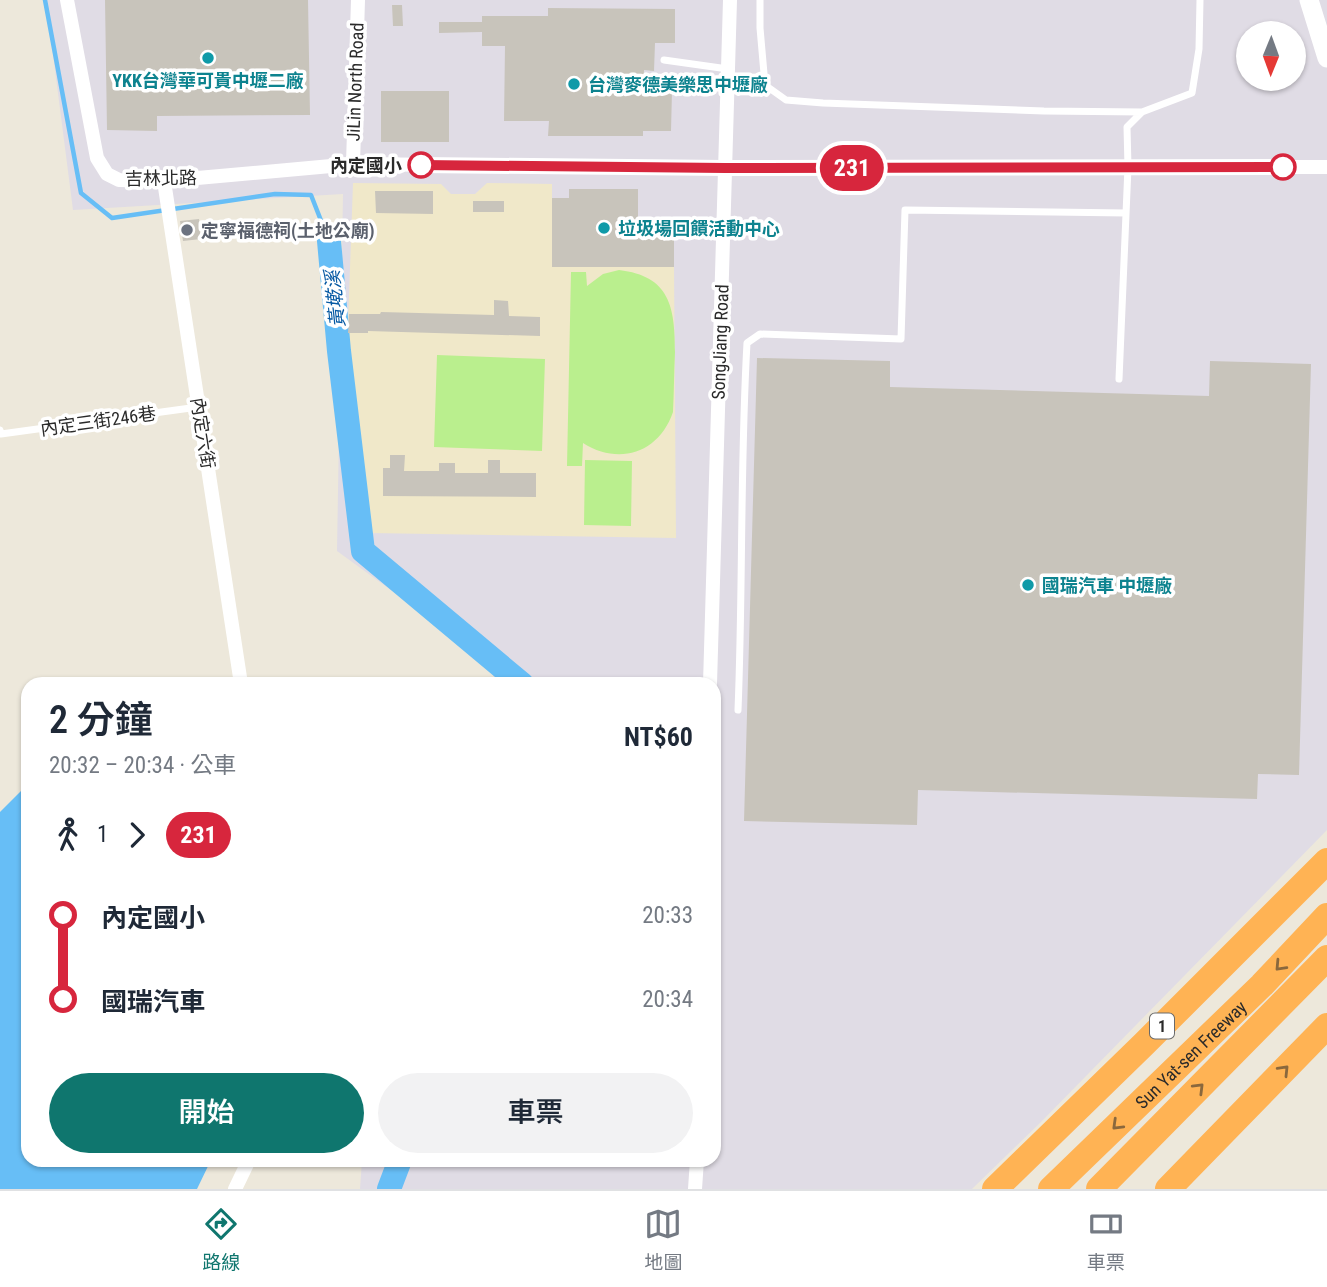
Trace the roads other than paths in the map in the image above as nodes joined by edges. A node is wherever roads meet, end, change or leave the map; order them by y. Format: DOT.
graph roads {
  1 [pos="67,0"];
  2 [pos="358,0"];
  3 [pos="730,0"];
  4 [pos="761,0"];
  5 [pos="1200,0"];
  6 [pos="1309,0"];
  7 [pos="1327,58"];
  8 [pos="664,60"];
  9 [pos="728,69"];
  10 [pos="1142,112"];
  11 [pos="353,164"];
  12 [pos="1128,167"];
  13 [pos="1327,167"];
  14 [pos="725,168"];
  15 [pos="164,181"];
  16 [pos="1126,213"];
  17 [pos="1119,379"];
  18 [pos="199,407"];
  19 [pos="0,430"];
  20 [pos="240,677"];
  21 [pos="710,677"];
  22 [pos="738,710"];
  23 [pos="1327,861"];
  24 [pos="1327,876"];
  25 [pos="1327,916"];
  26 [pos="1327,958"];
  27 [pos="1327,1026"];
  28 [pos="245,1167"];
  29 [pos="697,1167"];
  30 [pos="234,1189"];
  31 [pos="695,1189"];
  32 [pos="995,1189"];
  33 [pos="1007,1189"];
  34 [pos="1051,1189"];
  35 [pos="1099,1189"];
  36 [pos="1168,1189"];
  1 -- 15 [label="street, 吉林北路"];
  2 -- 11 [label="street, JiLin North Road"];
  3 -- 9 [label="street, SongJiang Road"];
  4 -- 10 [label="lane"];
  5 -- 10 [label="lane"];
  6 -- 7 [label="street"];
  8 -- 9 [label="lane"];
  9 -- 14 [label="street, SongJiang Road"];
  10 -- 12 [label="lane"];
  11 -- 14 [label="street, 吉林北路"];
  11 -- 15 [label="street, 吉林北路"];
  12 -- 13 [label="street, 吉林北路"];
  12 -- 14 [label="street, 吉林北路"];
  12 -- 16 [label="lane"];
  14 -- 21 [label="street, SongJiang Road"];
  15 -- 18 [label="street, 內定六街"];
  16 -- 17 [label="lane"];
  16 -- 22 [label="lane"];
  18 -- 19 [label="lane, 內定三街246巷"];
  18 -- 20 [label="street, 內定六街"];
  23 -- 32 [label="highway, 1"];
  24 -- 33 [label="street"];
  25 -- 34 [label="highway, Sun Yat-sen Freeway / 1, one-way"];
  35 -- 26 [label="highway, Sun Yat-sen Freeway, one-way"];
  36 -- 27 [label="highway, one-way"];
  28 -- 30 [label="street"];
  29 -- 31 [label="street"];
}
